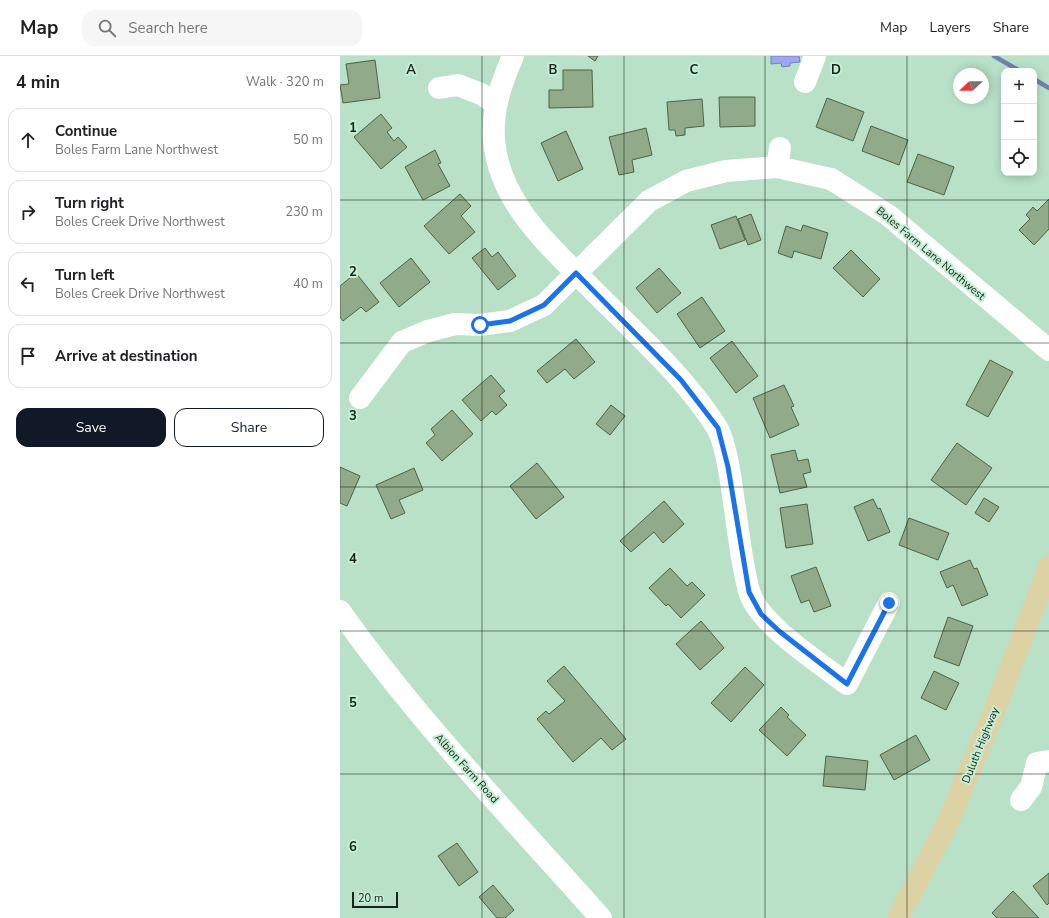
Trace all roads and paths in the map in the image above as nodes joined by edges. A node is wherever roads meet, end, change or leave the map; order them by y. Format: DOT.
graph roads {
  1 [pos="514,56"];
  2 [pos="815,56"];
  3 [pos="805,82"];
  4 [pos="439,88"];
  5 [pos="495,103"];
  6 [pos="576,273"];
  7 [pos="1049,350"];
  8 [pos="360,398"];
  9 [pos="1049,567"];
  10 [pos="889,603"];
  11 [pos="340,611"];
  12 [pos="1043,762"];
  13 [pos="1021,800"];
  14 [pos="601,918"];
  15 [pos="898,918"];
  1 -- 5 [label="street"];
  2 -- 3 [label="street"];
  4 -- 5 [label="street"];
  5 -- 6 [label="street"];
  6 -- 7 [label="street, Boles Farm Lane Northwest"];
  6 -- 8 [label="street, Boles Farm Lane Northwest"];
  6 -- 10 [label="street"];
  9 -- 15 [label="main road, Duluth Highway"];
  11 -- 14 [label="street, Albion Farm Road"];
  12 -- 13 [label="street"];
}
